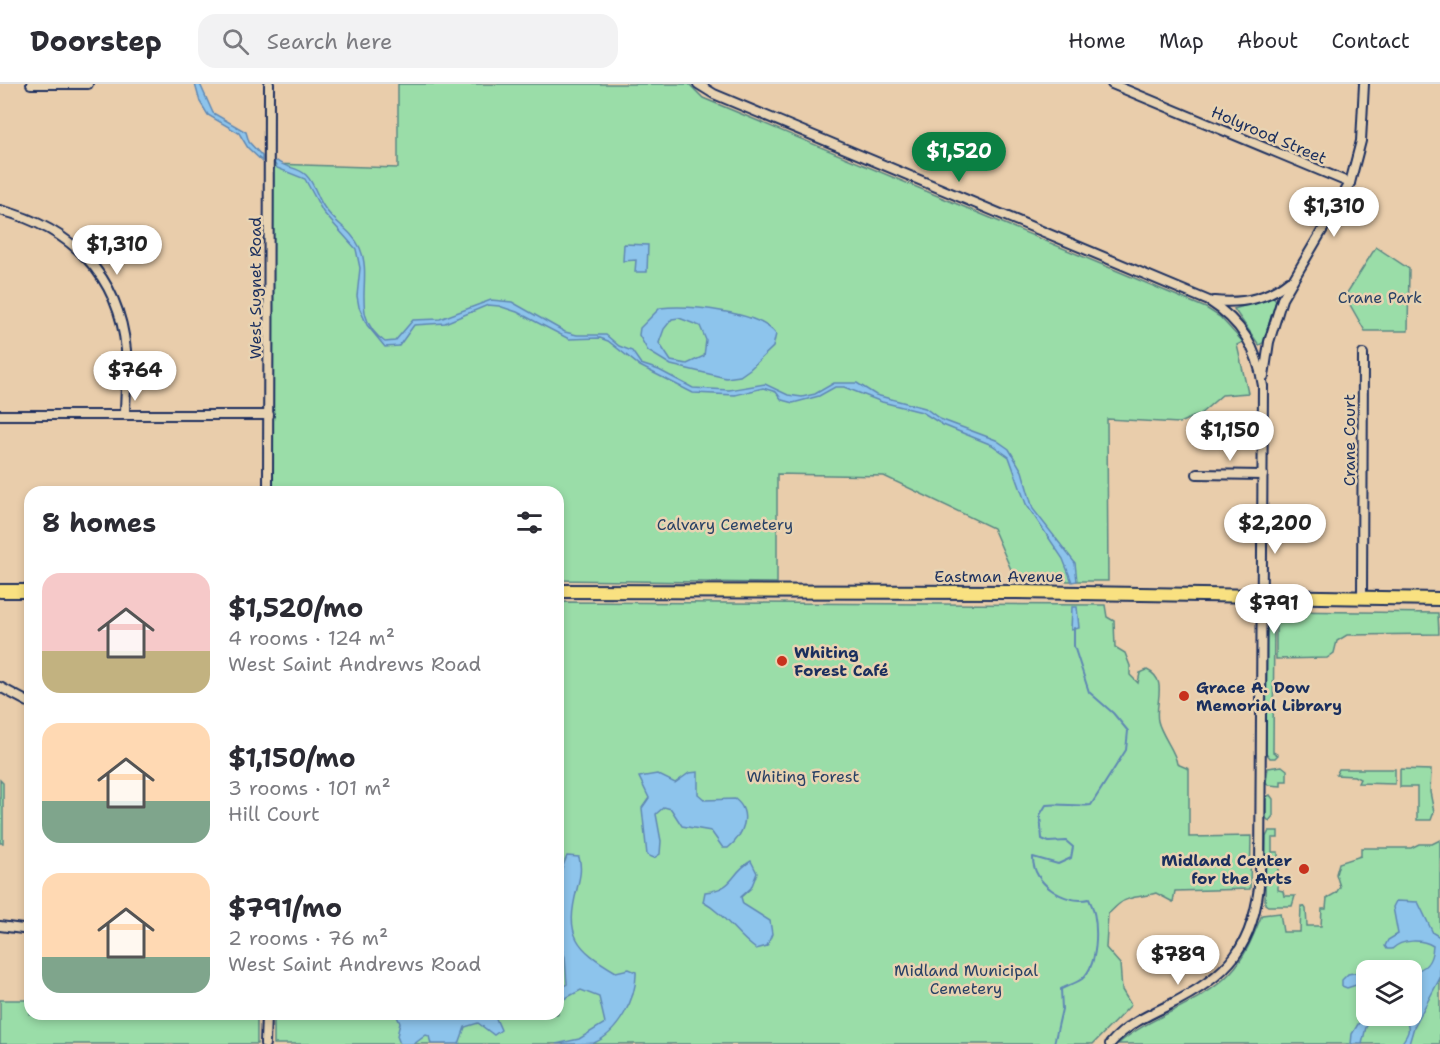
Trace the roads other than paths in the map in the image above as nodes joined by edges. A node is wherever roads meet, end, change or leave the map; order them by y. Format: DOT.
graph roads {
  1 [pos="31,84"];
  2 [pos="88,84"];
  3 [pos="269,84"];
  4 [pos="698,84"];
  5 [pos="1112,84"];
  6 [pos="1364,84"];
  7 [pos="1350,183"];
  8 [pos="0,210"];
  9 [pos="1293,278"];
  10 [pos="1209,301"];
  11 [pos="1363,354"];
  12 [pos="1263,386"];
  13 [pos="0,415"];
  14 [pos="125,415"];
  15 [pos="269,416"];
  16 [pos="1197,474"];
  17 [pos="1263,475"];
  18 [pos="268,486"];
  19 [pos="0,591"];
  20 [pos="24,591"];
  21 [pos="564,591"];
  22 [pos="1262,597"];
  23 [pos="1362,598"];
  24 [pos="1440,599"];
  25 [pos="0,687"];
  26 [pos="24,700"];
  27 [pos="0,926"];
  28 [pos="24,929"];
  29 [pos="266,1020"];
  30 [pos="266,1044"];
  31 [pos="1110,1044"];
  1 -- 2 [label="street"];
  3 -- 15 [label="street, West Sugnet Road"];
  4 -- 10 [label="street"];
  5 -- 7 [label="street, Holyrood Street"];
  6 -- 7 [label="street"];
  7 -- 9 [label="street"];
  8 -- 14 [label="street"];
  9 -- 10 [label="street"];
  9 -- 12 [label="street"];
  10 -- 12 [label="street"];
  11 -- 23 [label="street, Crane Court"];
  12 -- 17 [label="street"];
  13 -- 14 [label="street"];
  14 -- 15 [label="street"];
  15 -- 18 [label="street, West Sugnet Road"];
  16 -- 17 [label="street"];
  17 -- 22 [label="street"];
  19 -- 20 [label="main road"];
  21 -- 22 [label="main road, Eastman Avenue"];
  22 -- 23 [label="main road, Eastman Avenue"];
  22 -- 31 [label="street"];
  23 -- 24 [label="main road, Eastman Avenue"];
  25 -- 26 [label="street"];
  27 -- 28 [label="street"];
  29 -- 30 [label="street"];
}
